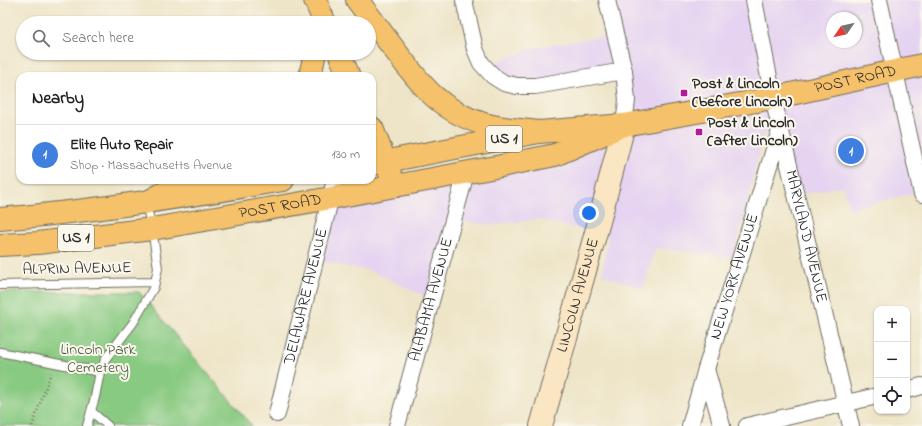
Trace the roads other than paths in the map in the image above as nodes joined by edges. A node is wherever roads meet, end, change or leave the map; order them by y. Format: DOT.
graph roads {
  1 [pos="314,0"];
  2 [pos="357,0"];
  3 [pos="464,0"];
  4 [pos="607,0"];
  5 [pos="754,0"];
  6 [pos="879,0"];
  7 [pos="315,16"];
  8 [pos="322,16"];
  9 [pos="369,16"];
  10 [pos="376,26"];
  11 [pos="313,60"];
  12 [pos="342,60"];
  13 [pos="922,65"];
  14 [pos="624,71"];
  15 [pos="895,71"];
  16 [pos="311,72"];
  17 [pos="347,72"];
  18 [pos="773,98"];
  19 [pos="624,125"];
  20 [pos="781,127"];
  21 [pos="538,132"];
  22 [pos="376,148"];
  23 [pos="379,163"];
  24 [pos="466,173"];
  25 [pos="189,184"];
  26 [pos="259,184"];
  27 [pos="395,186"];
  28 [pos="333,189"];
  29 [pos="922,194"];
  30 [pos="146,203"];
  31 [pos="0,219"];
  32 [pos="152,229"];
  33 [pos="0,245"];
  34 [pos="155,282"];
  35 [pos="0,285"];
  36 [pos="0,352"];
  37 [pos="706,369"];
  38 [pos="100,372"];
  39 [pos="922,386"];
  40 [pos="910,389"];
  41 [pos="874,397"];
  42 [pos="847,403"];
  43 [pos="91,411"];
  44 [pos="277,414"];
  45 [pos="87,426"];
  46 [pos="108,426"];
  47 [pos="397,426"];
  48 [pos="541,426"];
  49 [pos="690,426"];
  50 [pos="722,426"];
  51 [pos="747,426"];
  52 [pos="851,426"];
  1 -- 7 [label="main road"];
  1 -- 8 [label="main road"];
  2 -- 9 [label="main road"];
  3 -- 14 [label="street"];
  4 -- 14 [label="street, LINCOLN AVENUE"];
  5 -- 18 [label="street, MARYLAND AVENUE"];
  6 -- 15 [label="street"];
  10 -- 21 [label="main road"];
  11 -- 16 [label="main road"];
  12 -- 17 [label="main road"];
  13 -- 15 [label="main road, POST ROAD / US 1"];
  14 -- 19 [label="street, LINCOLN AVENUE"];
  15 -- 18 [label="main road, POST ROAD / US 1"];
  15 -- 29 [label="street"];
  18 -- 19 [label="main road, POST ROAD / US 1"];
  18 -- 20 [label="street, MARYLAND AVENUE"];
  19 -- 21 [label="main road, POST ROAD / US 1"];
  19 -- 24 [label="main road, POST ROAD / US 1"];
  19 -- 48 [label="street, LINCOLN AVENUE"];
  20 -- 37 [label="street, NEW YORK AVENUE"];
  20 -- 42 [label="street, MARYLAND AVENUE"];
  21 -- 23 [label="main road, POST ROAD / US 1"];
  22 -- 23 [label="main road"];
  23 -- 27 [label="main road"];
  24 -- 27 [label="main road, POST ROAD / US 1"];
  24 -- 47 [label="street, ALABAMA AVENUE"];
  25 -- 30 [label="main road"];
  26 -- 30 [label="main road, POST ROAD / US 1"];
  27 -- 28 [label="main road, POST ROAD / US 1"];
  28 -- 32 [label="main road, POST ROAD / US 1"];
  28 -- 44 [label="street, DELAWARE AVENUE"];
  30 -- 31 [label="main road, POST ROAD / US 1"];
  30 -- 32 [label="lane"];
  32 -- 33 [label="main road, POST ROAD / US 1"];
  32 -- 34 [label="lane"];
  34 -- 35 [label="lane, ALPRIN AVENUE"];
  34 -- 38 [label="lane"];
  36 -- 38 [label="lane"];
  37 -- 49 [label="street, NEW YORK AVENUE"];
  37 -- 50 [label="street"];
  38 -- 43 [label="lane"];
  39 -- 40 [label="street"];
  41 -- 42 [label="street"];
  42 -- 51 [label="street"];
  42 -- 52 [label="street, MARYLAND AVENUE"];
  43 -- 45 [label="lane"];
  43 -- 46 [label="lane"];
}
